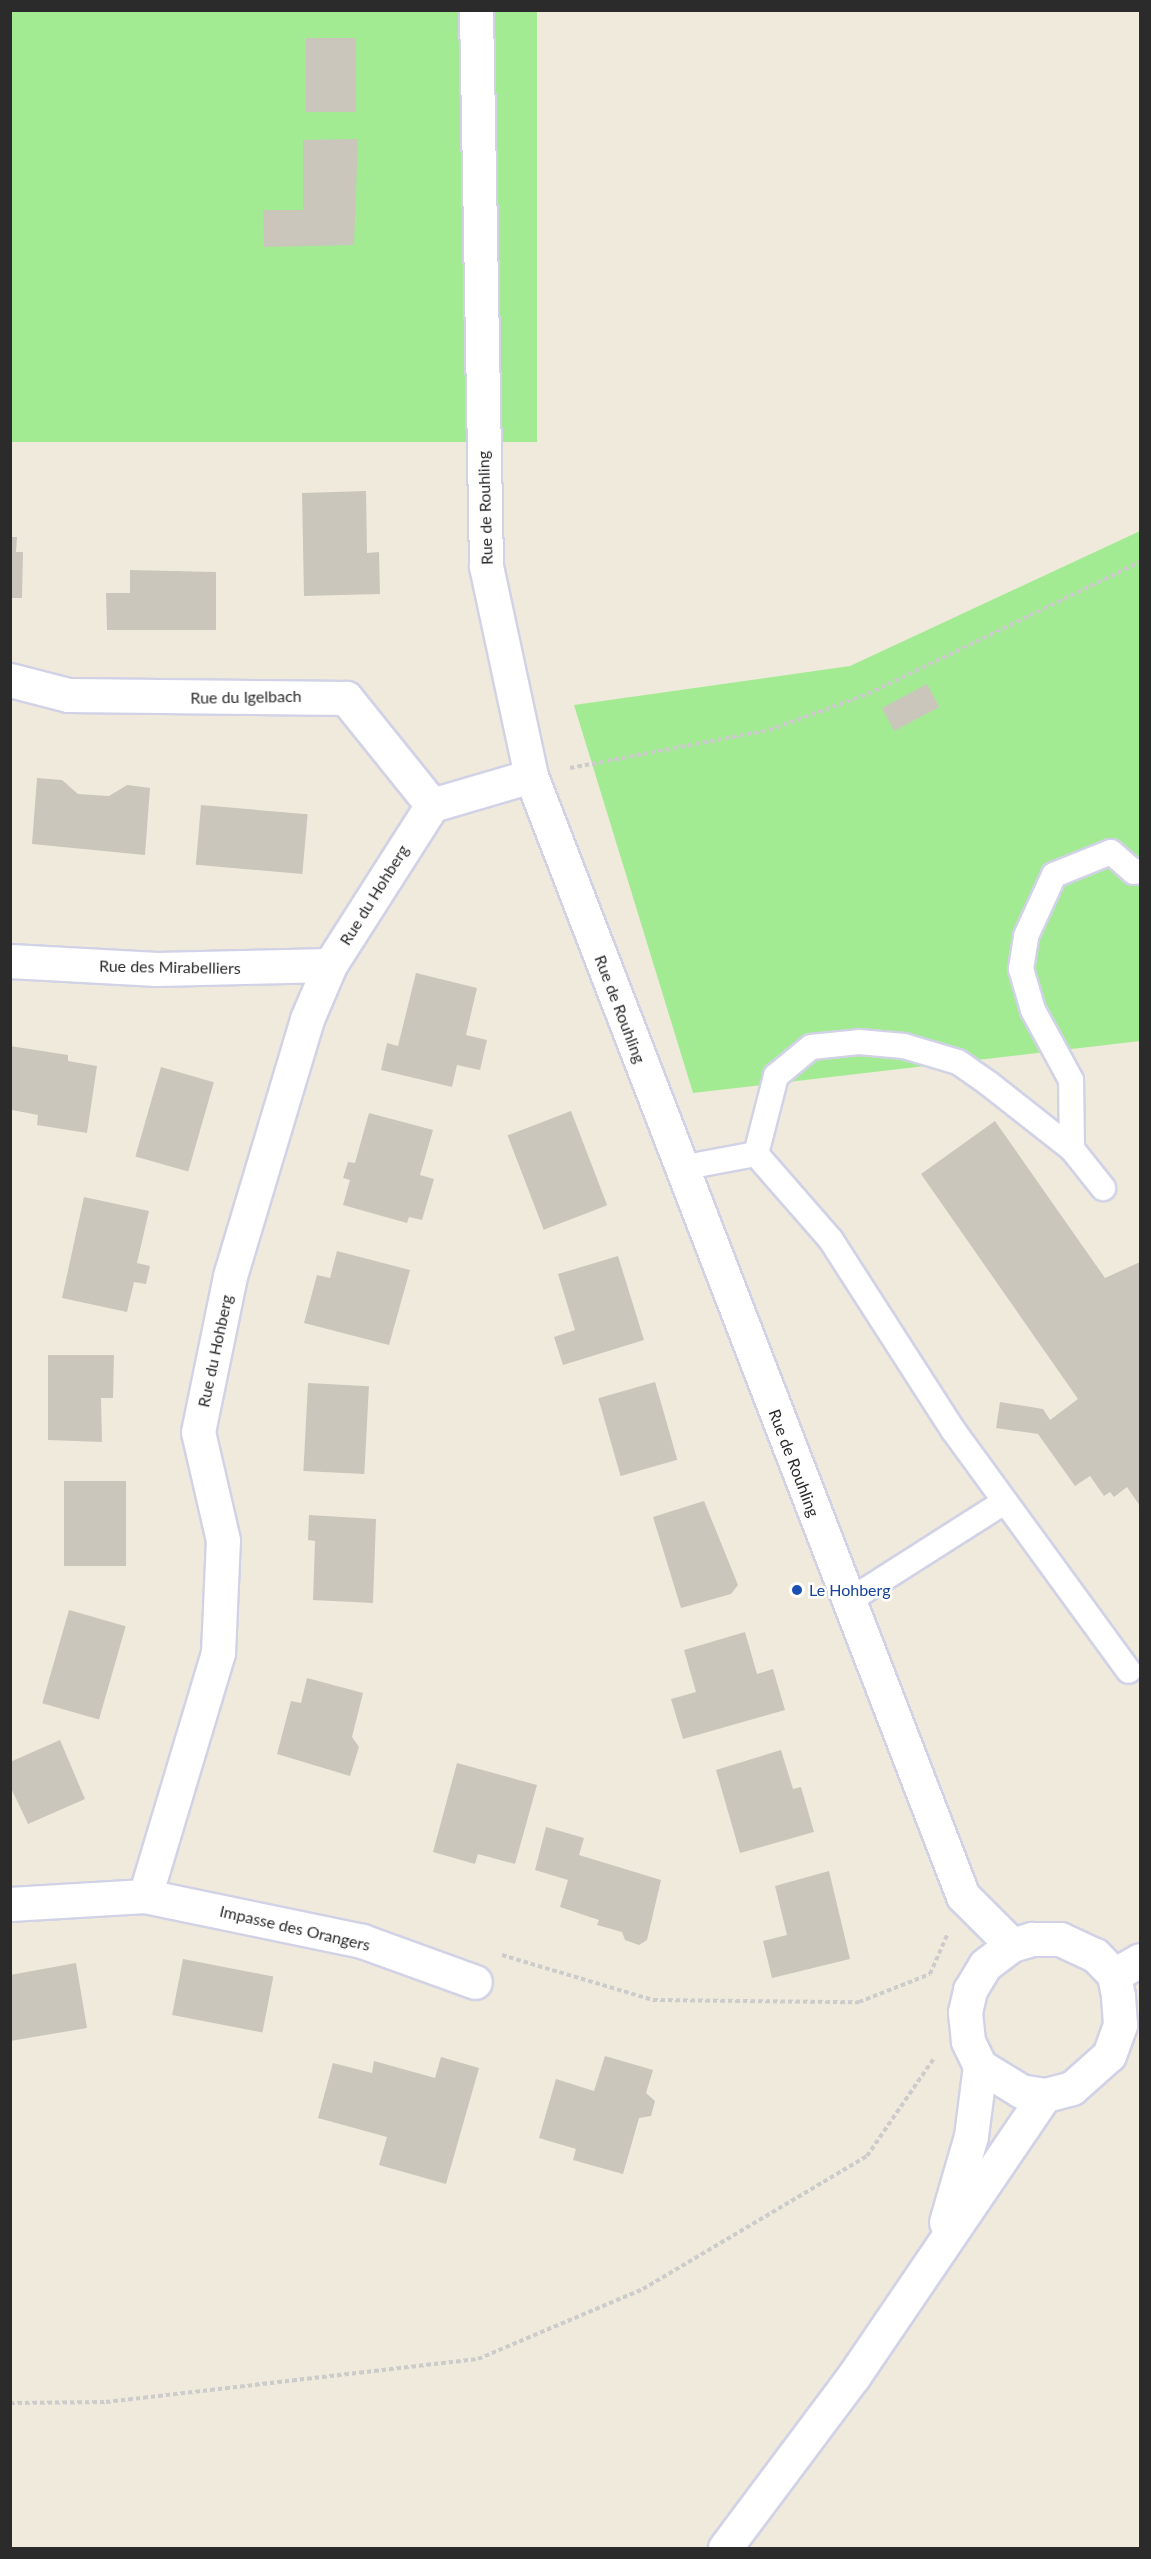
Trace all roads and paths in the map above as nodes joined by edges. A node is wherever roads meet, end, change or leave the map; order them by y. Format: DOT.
graph roads {
  1 [pos="476,10"];
  2 [pos="1140,562"];
  3 [pos="10,680"];
  4 [pos="531,776"];
  5 [pos="432,805"];
  6 [pos="1140,871"];
  7 [pos="10,961"];
  8 [pos="330,965"];
  9 [pos="1072,1149"];
  10 [pos="756,1154"];
  11 [pos="681,1168"];
  12 [pos="1103,1188"];
  13 [pos="1004,1502"];
  14 [pos="847,1602"];
  15 [pos="1129,1671"];
  16 [pos="145,1896"];
  17 [pos="963,1896"];
  18 [pos="10,1904"];
  19 [pos="1012,1946"];
  20 [pos="1127,1967"];
  21 [pos="475,1982"];
  22 [pos="965,2012"];
  23 [pos="980,2066"];
  24 [pos="1046,2095"];
  25 [pos="929,2265"];
  26 [pos="10,2403"];
  27 [pos="725,2548"];
  1 -- 4 [label="street, Rue de Rouhling"];
  2 -- 4 [label="path"];
  3 -- 5 [label="street, Rue du Igelbach"];
  4 -- 5 [label="street"];
  4 -- 11 [label="street, Rue de Rouhling"];
  5 -- 8 [label="street, Rue du Hohberg"];
  6 -- 9 [label="lane"];
  7 -- 8 [label="street, Rue des Mirabelliers"];
  8 -- 16 [label="street, Rue du Hohberg"];
  9 -- 10 [label="lane"];
  9 -- 12 [label="lane"];
  10 -- 11 [label="lane"];
  10 -- 13 [label="lane"];
  11 -- 14 [label="street, Rue de Rouhling"];
  13 -- 14 [label="lane"];
  13 -- 15 [label="lane"];
  14 -- 17 [label="street, Rue de Rouhling"];
  16 -- 18 [label="street"];
  16 -- 21 [label="street, Impasse des Orangers"];
  17 -- 19 [label="street, Rue de Rouhling"];
  17 -- 21 [label="path"];
  19 -- 20 [label="street"];
  19 -- 22 [label="street"];
  20 -- 24 [label="street"];
  22 -- 23 [label="street"];
  22 -- 26 [label="path"];
  23 -- 24 [label="street"];
  23 -- 25 [label="street"];
  24 -- 25 [label="street"];
  25 -- 27 [label="street"];
}
